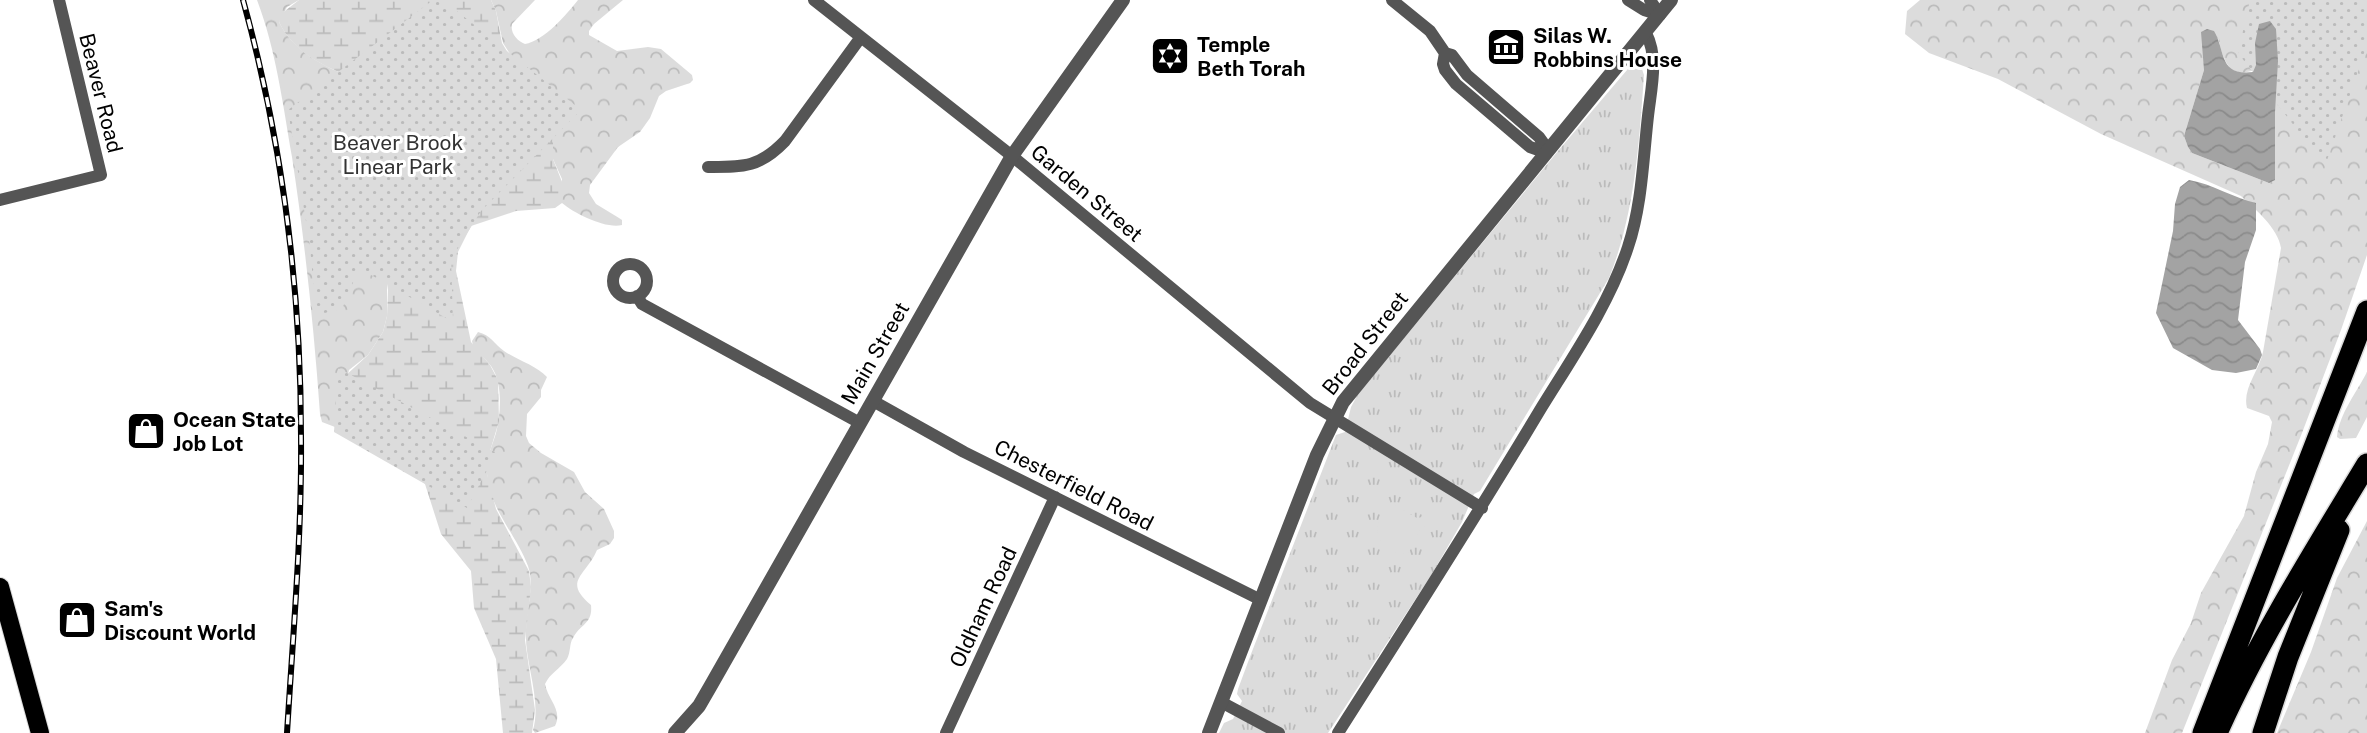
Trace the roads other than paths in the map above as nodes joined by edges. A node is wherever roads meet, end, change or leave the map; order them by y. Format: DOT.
graph roads {
  1 [pos="59,0"];
  2 [pos="814,0"];
  3 [pos="1123,0"];
  4 [pos="1392,0"];
  5 [pos="1628,0"];
  6 [pos="1650,0"];
  7 [pos="1671,0"];
  8 [pos="1660,15"];
  9 [pos="1646,33"];
  10 [pos="860,37"];
  11 [pos="1547,153"];
  12 [pos="1012,156"];
  13 [pos="708,167"];
  14 [pos="0,200"];
  15 [pos="637,296"];
  16 [pos="2367,311"];
  17 [pos="873,401"];
  18 [pos="1333,419"];
  19 [pos="860,423"];
  20 [pos="2366,466"];
  21 [pos="1055,497"];
  22 [pos="1482,508"];
  23 [pos="0,587"];
  24 [pos="1261,600"];
  25 [pos="1221,702"];
  26 [pos="40,733"];
  27 [pos="675,733"];
  28 [pos="946,733"];
  29 [pos="1209,733"];
  30 [pos="1279,733"];
  31 [pos="1338,733"];
  32 [pos="2203,733"];
  33 [pos="2217,733"];
  34 [pos="2263,733"];
  1 -- 14 [label="street, Beaver Road"];
  2 -- 10 [label="street, Garden Street"];
  3 -- 12 [label="street, Main Street"];
  4 -- 11 [label="street"];
  5 -- 8 [label="street"];
  6 -- 8 [label="street"];
  7 -- 8 [label="street, Broad Street"];
  8 -- 9 [label="street, Broad Street"];
  9 -- 11 [label="street, Broad Street"];
  9 -- 22 [label="street"];
  10 -- 12 [label="street, Garden Street"];
  10 -- 13 [label="street"];
  11 -- 18 [label="street, Broad Street"];
  12 -- 17 [label="street, Main Street"];
  12 -- 18 [label="street, Garden Street"];
  15 -- 19 [label="street"];
  16 -- 32 [label="highway"];
  17 -- 19 [label="street, Main Street"];
  17 -- 21 [label="street, Chesterfield Road"];
  18 -- 22 [label="street, Garden Street"];
  18 -- 24 [label="street, Broad Street"];
  19 -- 27 [label="street, Main Street"];
  20 -- 33 [label="highway"];
  20 -- 34 [label="highway"];
  21 -- 24 [label="street, Chesterfield Road"];
  21 -- 28 [label="street, Oldham Road"];
  22 -- 31 [label="street"];
  23 -- 26 [label="main road"];
  24 -- 25 [label="street, Broad Street"];
  25 -- 29 [label="street, Broad Street"];
  25 -- 30 [label="street"];
}
